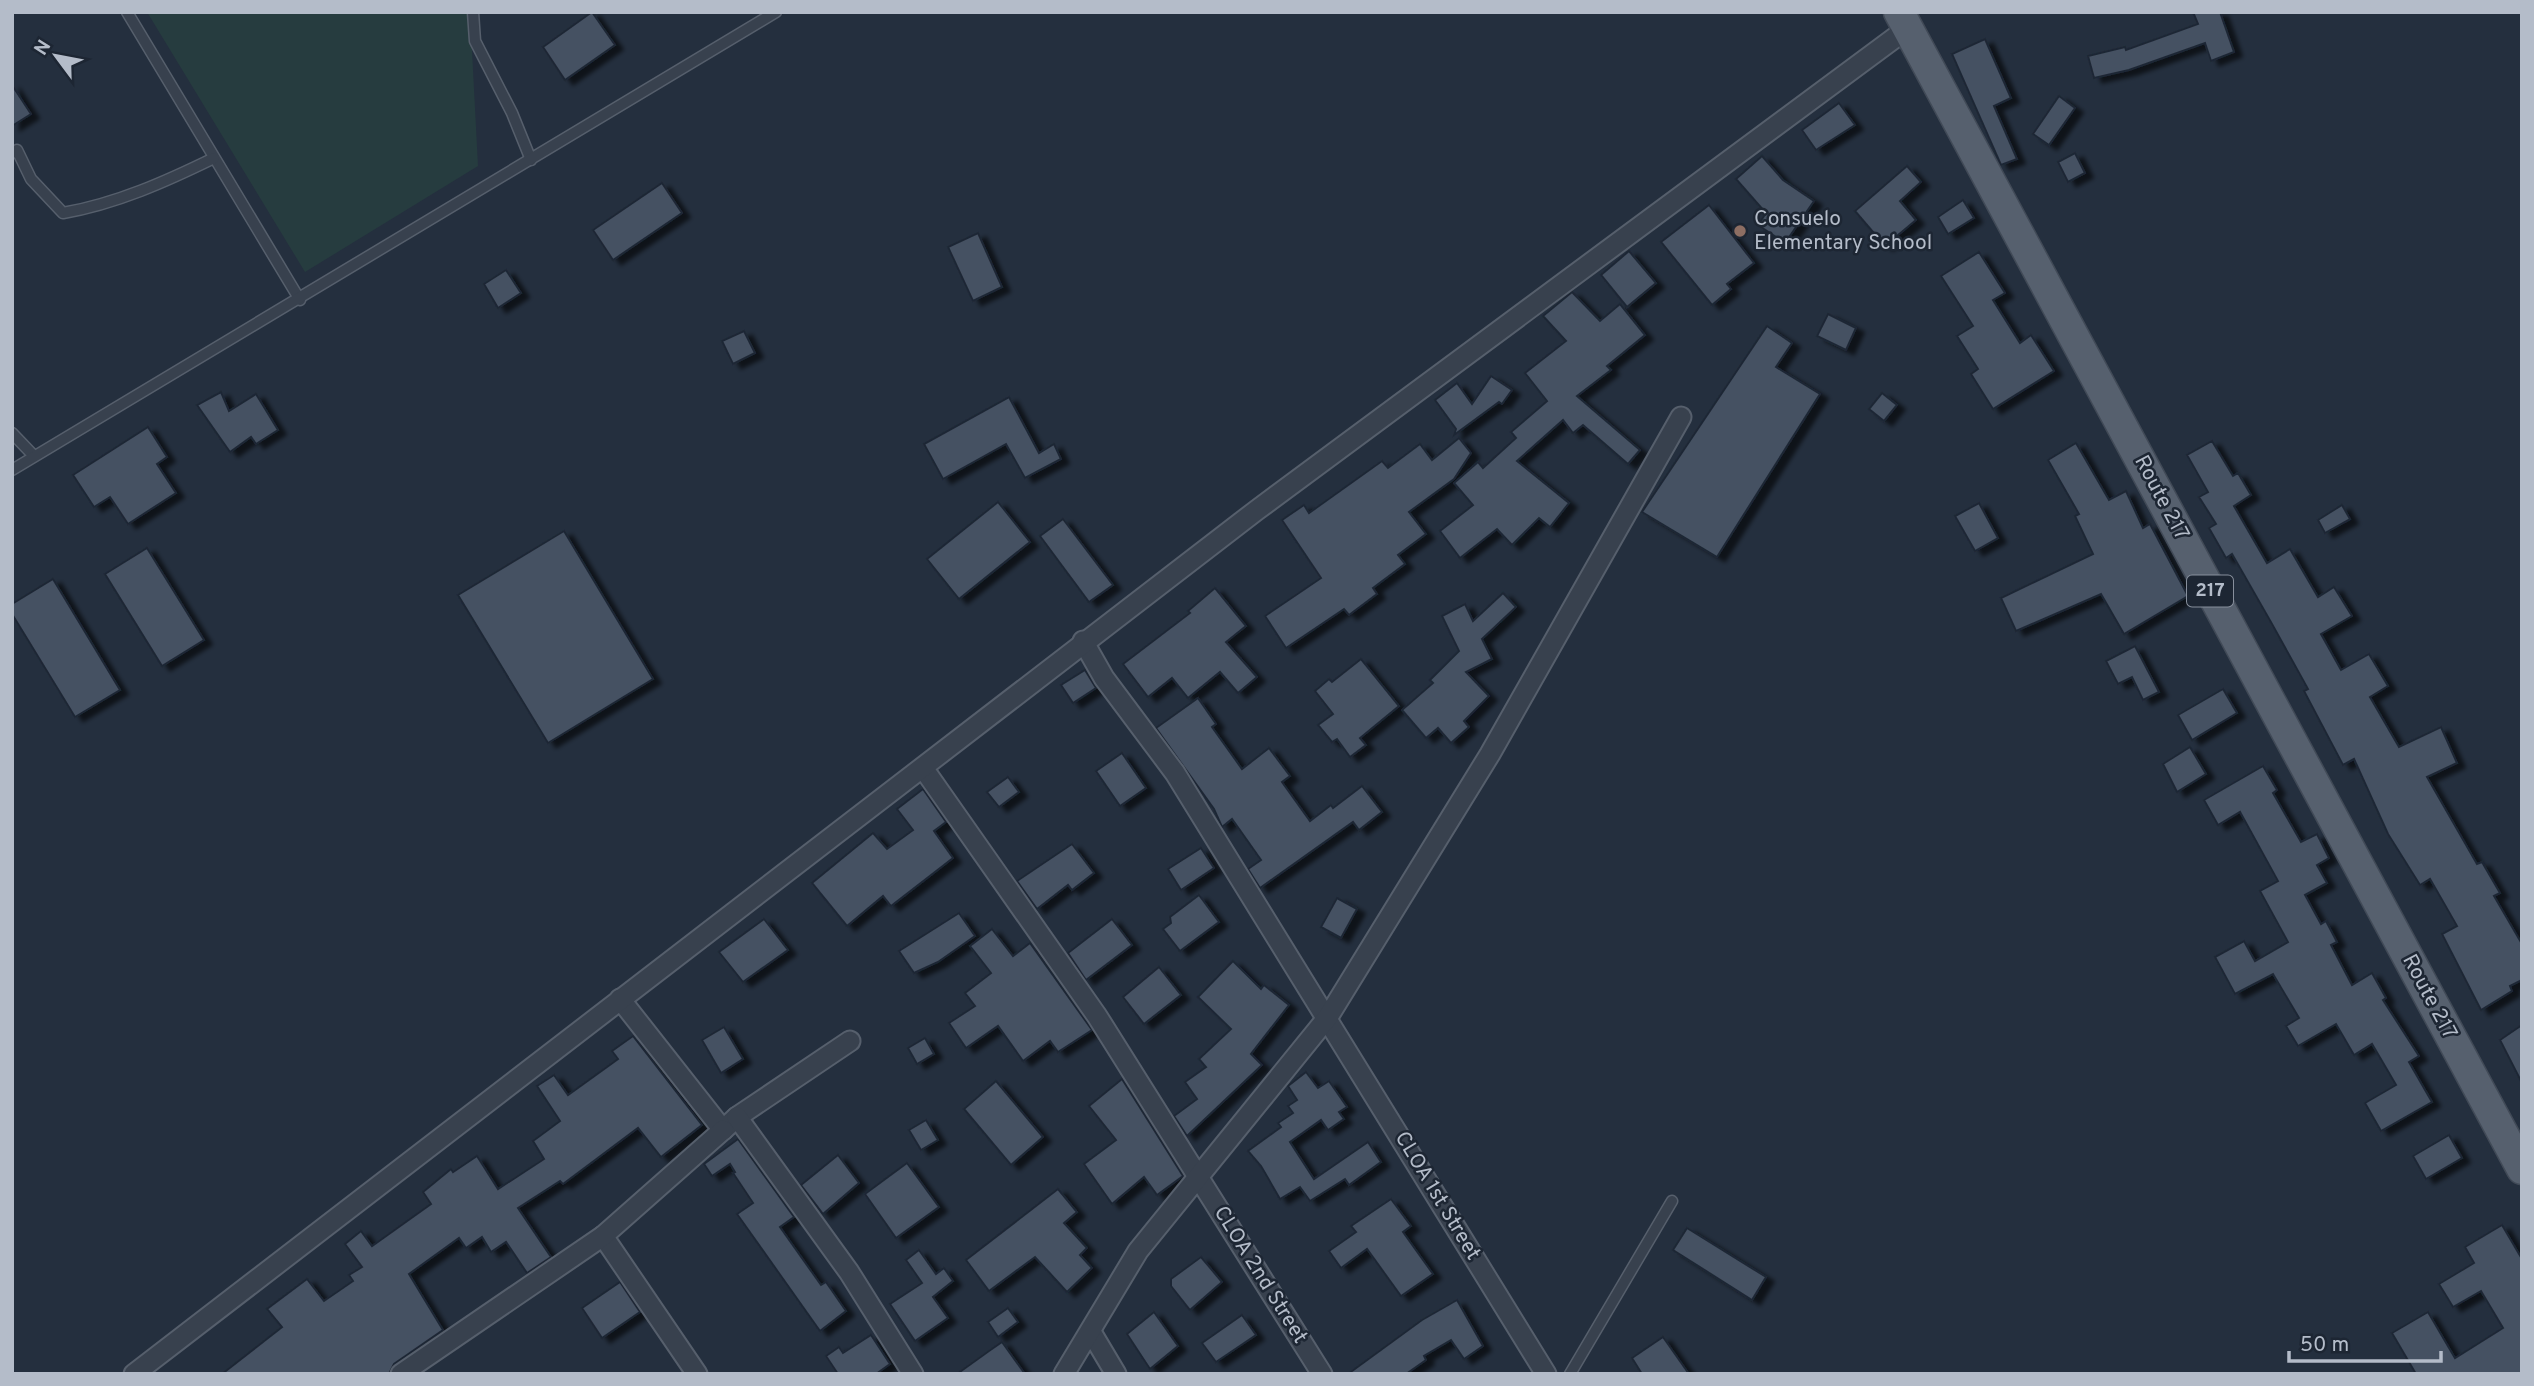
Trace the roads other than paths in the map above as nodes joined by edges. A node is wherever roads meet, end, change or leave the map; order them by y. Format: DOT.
graph roads {
  1 [pos="127,12"];
  2 [pos="473,12"];
  3 [pos="776,12"];
  4 [pos="1903,20"];
  5 [pos="12,153"];
  6 [pos="214,158"];
  7 [pos="531,160"];
  8 [pos="300,300"];
  9 [pos="1681,417"];
  10 [pos="12,433"];
  11 [pos="34,456"];
  12 [pos="12,470"];
  13 [pos="1083,641"];
  14 [pos="923,768"];
  15 [pos="620,999"];
  16 [pos="1328,1017"];
  17 [pos="850,1041"];
  18 [pos="730,1124"];
  19 [pos="2522,1169"];
  20 [pos="1198,1176"];
  21 [pos="1672,1201"];
  22 [pos="603,1236"];
  23 [pos="1091,1332"];
  24 [pos="134,1374"];
  25 [pos="401,1374"];
  26 [pos="697,1374"];
  27 [pos="912,1374"];
  28 [pos="1064,1374"];
  29 [pos="1116,1374"];
  30 [pos="1322,1374"];
  31 [pos="1546,1374"];
  32 [pos="1570,1374"];
  1 -- 6 [label="lane"];
  2 -- 7 [label="lane"];
  3 -- 7 [label="lane"];
  4 -- 13 [label="street"];
  4 -- 19 [label="main road, Route 217 / 217"];
  5 -- 6 [label="lane"];
  6 -- 8 [label="lane"];
  7 -- 8 [label="lane"];
  8 -- 11 [label="lane"];
  9 -- 16 [label="street"];
  10 -- 11 [label="lane"];
  11 -- 12 [label="lane"];
  13 -- 14 [label="street"];
  13 -- 16 [label="street, CLOA 1st Street"];
  14 -- 15 [label="street"];
  14 -- 20 [label="street, CLOA 2nd Street"];
  15 -- 18 [label="street"];
  15 -- 24 [label="street"];
  16 -- 20 [label="street"];
  16 -- 31 [label="street, CLOA 1st Street"];
  17 -- 18 [label="street"];
  18 -- 22 [label="street"];
  18 -- 27 [label="street"];
  20 -- 23 [label="street"];
  20 -- 30 [label="street, CLOA 2nd Street"];
  21 -- 32 [label="lane"];
  22 -- 25 [label="street"];
  22 -- 26 [label="street"];
  23 -- 28 [label="street"];
  23 -- 29 [label="street"];
}
